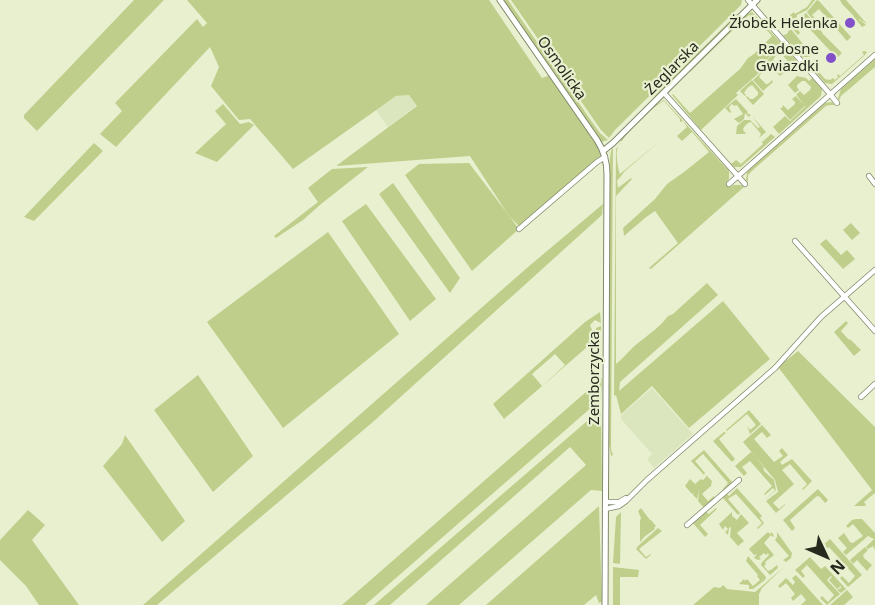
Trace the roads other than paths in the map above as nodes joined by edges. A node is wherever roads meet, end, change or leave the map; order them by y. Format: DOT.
graph roads {
  1 [pos="500,0"];
  2 [pos="757,0"];
  3 [pos="750,3"];
  4 [pos="875,55"];
  5 [pos="664,93"];
  6 [pos="830,94"];
  7 [pos="837,103"];
  8 [pos="604,154"];
  9 [pos="738,176"];
  10 [pos="869,177"];
  11 [pos="729,184"];
  12 [pos="746,184"];
  13 [pos="875,184"];
  14 [pos="519,229"];
  15 [pos="795,241"];
  16 [pos="875,270"];
  17 [pos="845,296"];
  18 [pos="875,331"];
  19 [pos="875,384"];
  20 [pos="861,397"];
  21 [pos="739,480"];
  22 [pos="631,496"];
  23 [pos="605,502"];
  24 [pos="605,509"];
  25 [pos="687,525"];
  26 [pos="604,605"];
  1 -- 8 [label="street, Osmolicka"];
  2 -- 3 [label="street, Żeglarska"];
  3 -- 5 [label="street, Żeglarska"];
  3 -- 6 [label="street"];
  4 -- 6 [label="street"];
  5 -- 8 [label="street, Żeglarska"];
  5 -- 9 [label="street"];
  6 -- 7 [label="street"];
  6 -- 9 [label="street"];
  8 -- 14 [label="street, Żeglarska"];
  8 -- 23 [label="street, Zemborzycka"];
  9 -- 11 [label="street"];
  9 -- 12 [label="street"];
  10 -- 13 [label="street"];
  15 -- 17 [label="street"];
  16 -- 17 [label="street"];
  17 -- 18 [label="street"];
  17 -- 22 [label="street"];
  19 -- 20 [label="street"];
  21 -- 25 [label="street"];
  22 -- 23 [label="street"];
  22 -- 24 [label="street"];
  23 -- 24 [label="street, Zemborzycka"];
  24 -- 26 [label="street, Zemborzycka"];
}
